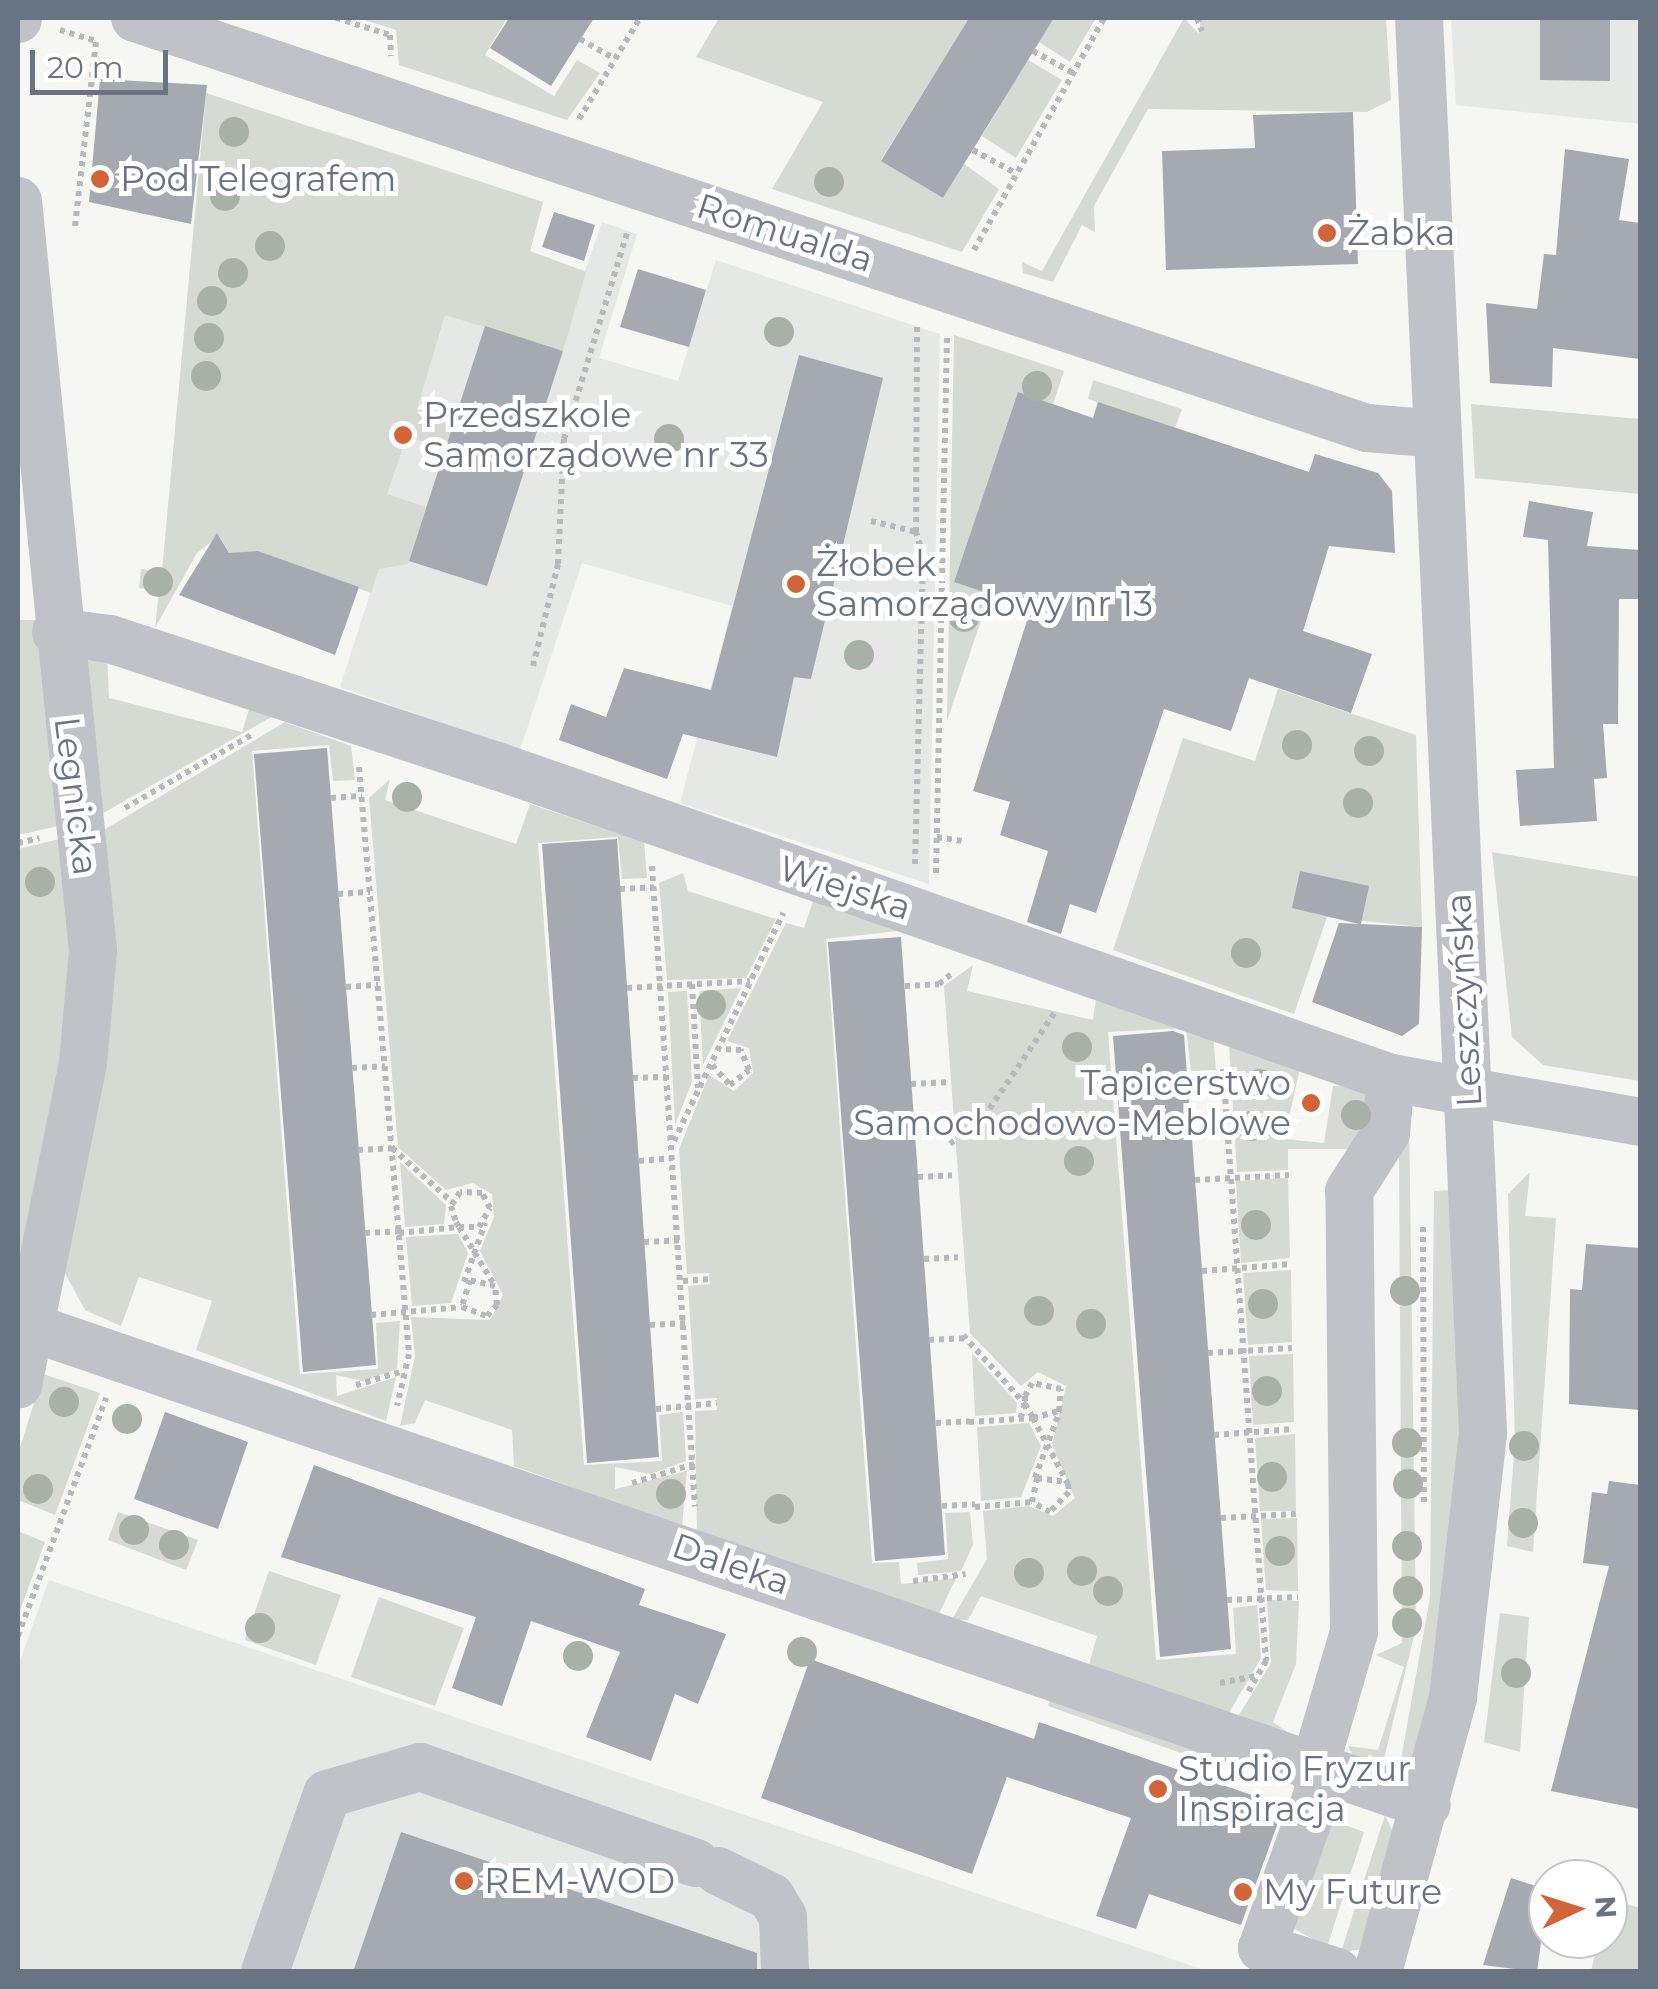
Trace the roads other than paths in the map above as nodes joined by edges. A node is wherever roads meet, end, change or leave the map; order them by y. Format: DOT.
graph roads {
  1 [pos="1418,18"];
  2 [pos="116,29"];
  3 [pos="18,202"];
  4 [pos="1438,434"];
  5 [pos="56,632"];
  6 [pos="1391,1078"];
  7 [pos="1468,1091"];
  8 [pos="1640,1122"];
  9 [pos="34,1328"];
  10 [pos="18,1385"];
  11 [pos="1318,1774"];
  12 [pos="1426,1805"];
  13 [pos="265,1972"];
  14 [pos="786,1972"];
  15 [pos="1337,1972"];
  16 [pos="1378,1972"];
  1 -- 4 [label="street, Leszczyńska"];
  2 -- 4 [label="street, Romualda"];
  3 -- 5 [label="street, Legnicka"];
  4 -- 7 [label="street, Leszczyńska"];
  5 -- 6 [label="street, Wiejska"];
  5 -- 9 [label="street, Legnicka"];
  6 -- 7 [label="street, Wiejska"];
  6 -- 11 [label="street"];
  7 -- 8 [label="street, Wiejska"];
  7 -- 12 [label="street, Leszczyńska"];
  9 -- 10 [label="street, Legnicka"];
  9 -- 11 [label="street, Daleka"];
  11 -- 12 [label="street, Daleka"];
  11 -- 15 [label="street"];
  12 -- 16 [label="street, Leszczyńska"];
  13 -- 14 [label="street"];
}
